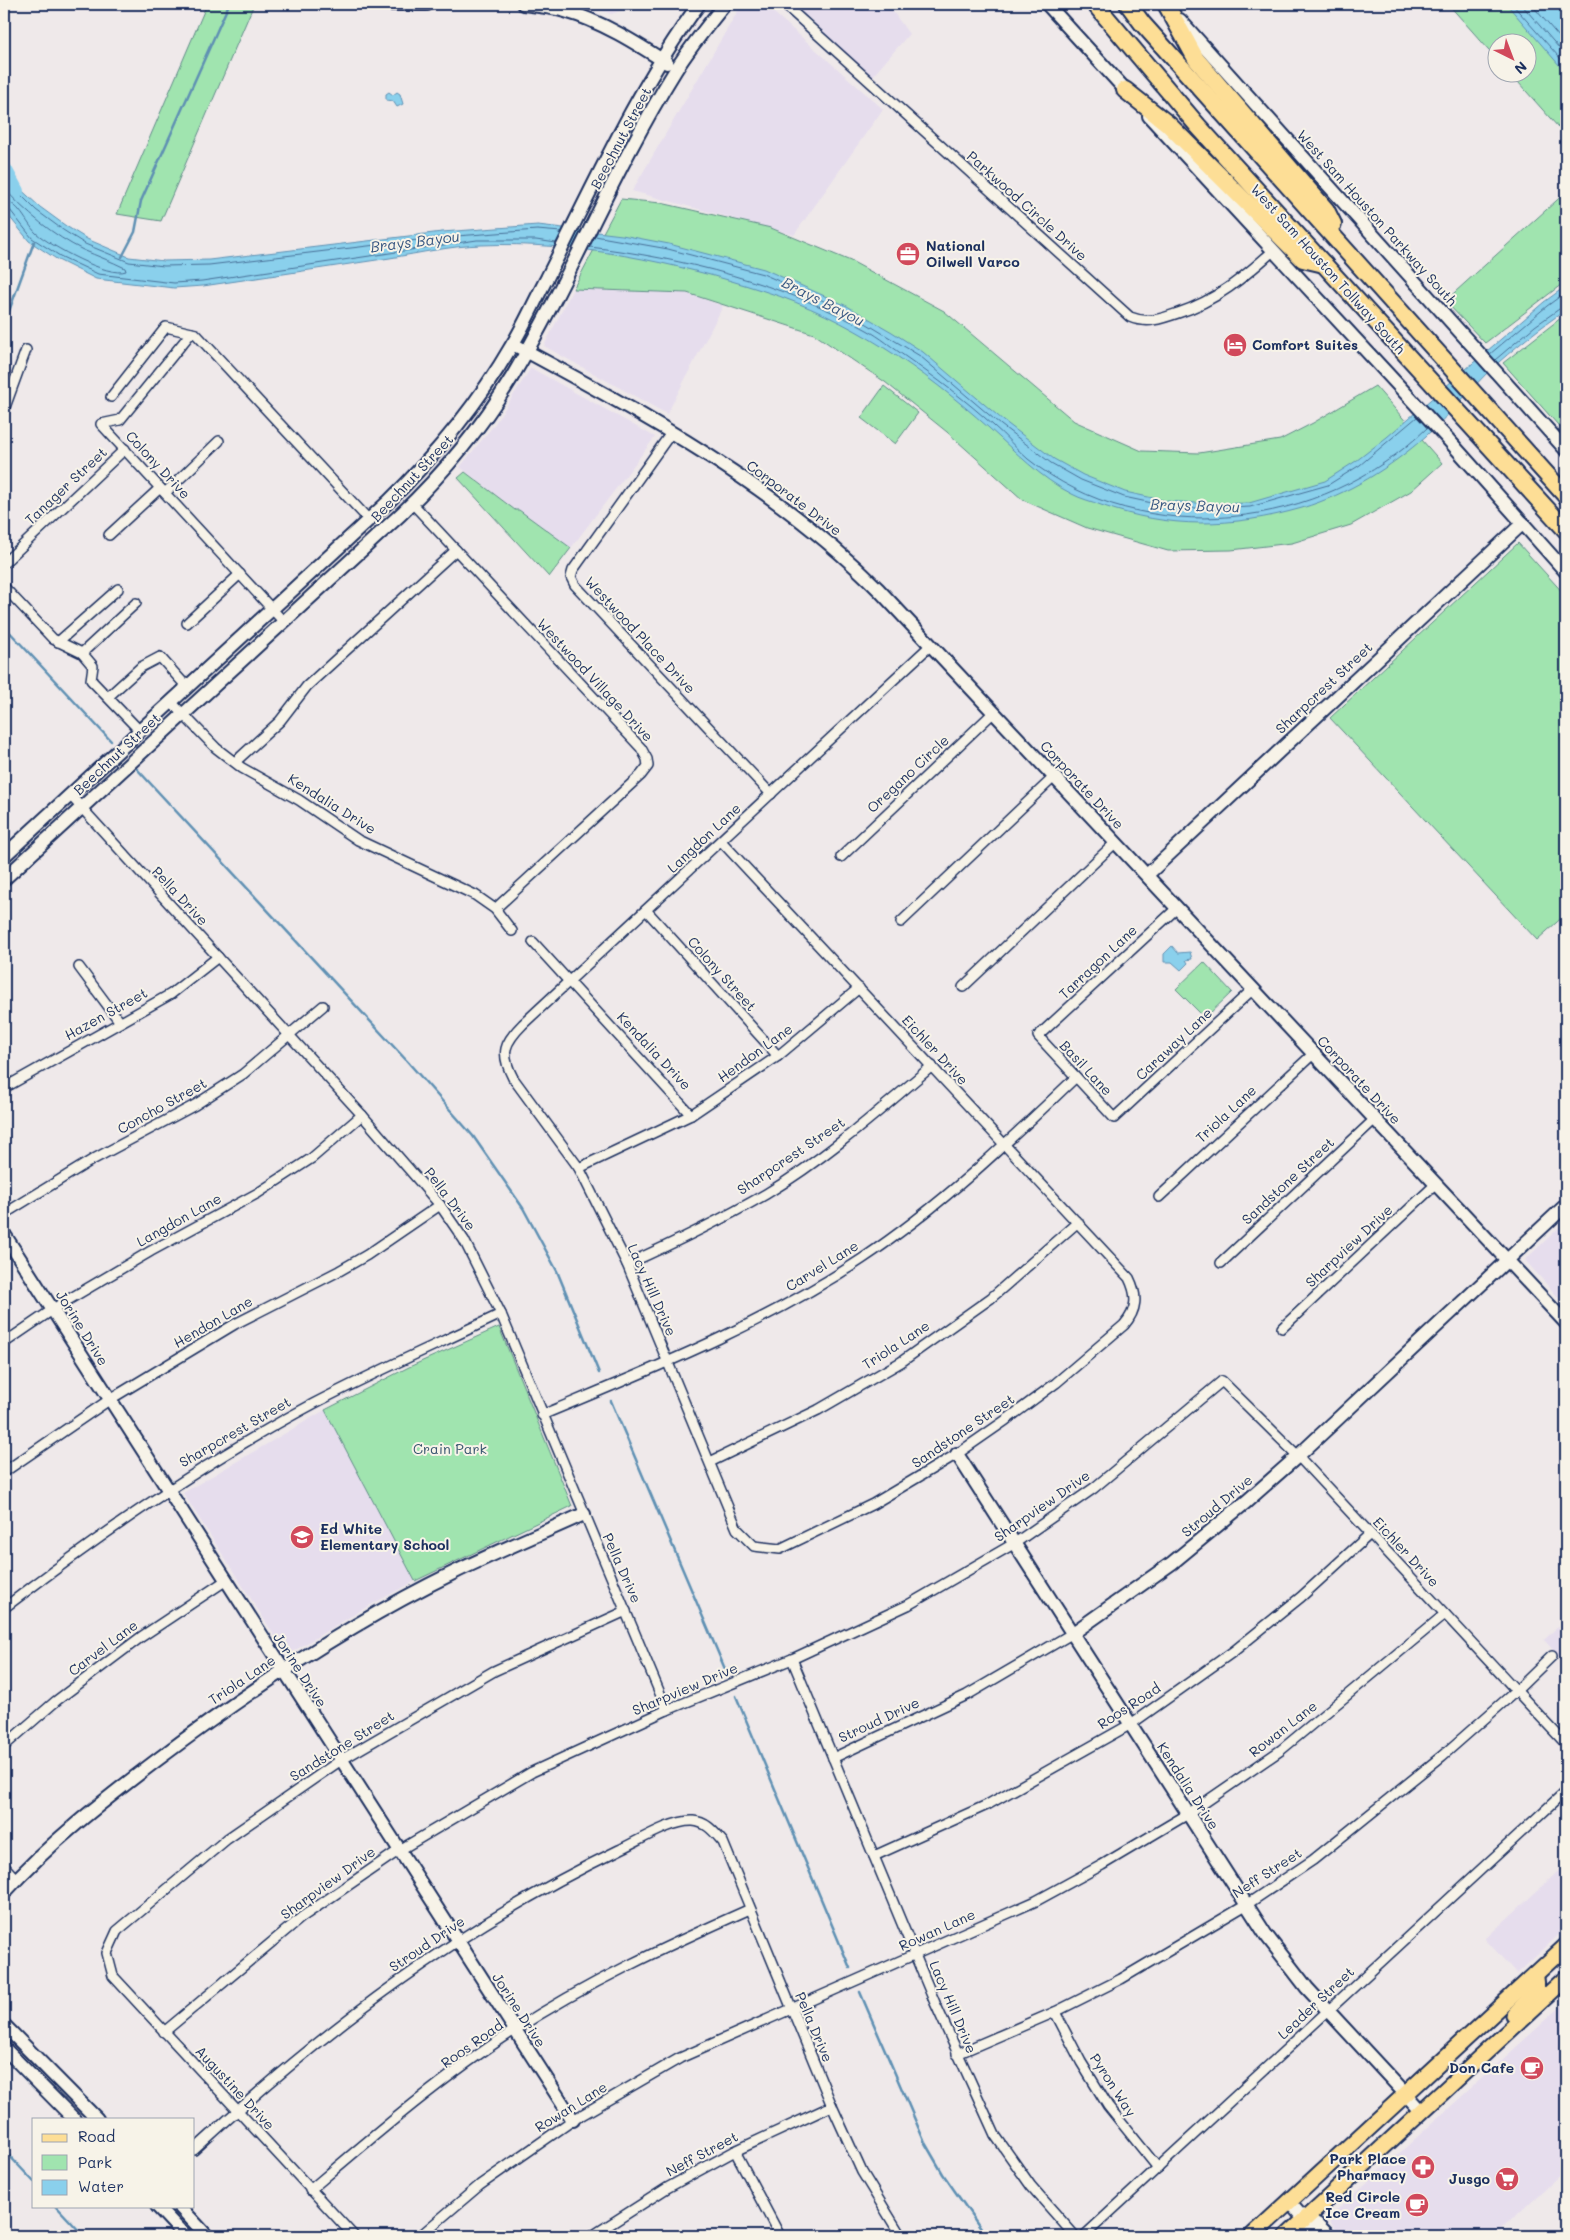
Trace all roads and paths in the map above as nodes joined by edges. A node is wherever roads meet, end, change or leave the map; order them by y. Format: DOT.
graph roads {
  1 [pos="372,4"];
  2 [pos="427,4"];
  3 [pos="523,4"];
  4 [pos="699,4"];
  5 [pos="725,4"];
  6 [pos="784,4"];
  7 [pos="1047,4"];
  8 [pos="1095,4"];
  9 [pos="1128,4"];
  10 [pos="1166,4"];
  11 [pos="661,60"];
  12 [pos="676,69"];
  13 [pos="1125,90"];
  14 [pos="607,159"];
  15 [pos="622,167"];
  16 [pos="1347,250"];
  17 [pos="1273,251"];
  18 [pos="1324,264"];
  19 [pos="191,332"];
  20 [pos="513,344"];
  21 [pos="26,350"];
  22 [pos="526,351"];
  23 [pos="111,397"];
  24 [pos="4,410"];
  25 [pos="670,433"];
  26 [pos="219,441"];
  27 [pos="443,444"];
  28 [pos="125,449"];
  29 [pos="1566,450"];
  30 [pos="457,454"];
  31 [pos="162,490"];
  32 [pos="1566,496"];
  33 [pos="412,503"];
  34 [pos="369,520"];
  35 [pos="1523,523"];
  36 [pos="1566,530"];
  37 [pos="354,533"];
  38 [pos="109,535"];
  39 [pos="366,546"];
  40 [pos="456,550"];
  41 [pos="4,563"];
  42 [pos="1566,572"];
  43 [pos="240,574"];
  44 [pos="4,587"];
  45 [pos="118,589"];
  46 [pos="136,603"];
  47 [pos="272,609"];
  48 [pos="283,621"];
  49 [pos="187,623"];
  50 [pos="58,642"];
  51 [pos="931,645"];
  52 [pos="82,653"];
  53 [pos="187,687"];
  54 [pos="108,698"];
  55 [pos="171,702"];
  56 [pos="994,712"];
  57 [pos="182,714"];
  58 [pos="140,731"];
  59 [pos="235,762"];
  60 [pos="1054,777"];
  61 [pos="771,794"];
  62 [pos="70,795"];
  63 [pos="81,808"];
  64 [pos="721,841"];
  65 [pos="1116,842"];
  66 [pos="4,856"];
  67 [pos="841,857"];
  68 [pos="1147,875"];
  69 [pos="4,879"];
  70 [pos="1177,908"];
  71 [pos="495,909"];
  72 [pos="646,910"];
  73 [pos="901,922"];
  74 [pos="512,931"];
  75 [pos="533,942"];
  76 [pos="218,957"];
  77 [pos="79,968"];
  78 [pos="569,981"];
  79 [pos="963,987"];
  80 [pos="859,988"];
  81 [pos="1253,989"];
  82 [pos="323,1006"];
  83 [pos="120,1022"];
  84 [pos="290,1036"];
  85 [pos="1038,1036"];
  86 [pos="1313,1054"];
  87 [pos="504,1056"];
  88 [pos="778,1056"];
  89 [pos="932,1066"];
  90 [pos="1076,1078"];
  91 [pos="4,1088"];
  92 [pos="362,1115"];
  93 [pos="691,1115"];
  94 [pos="1114,1118"];
  95 [pos="1375,1119"];
  96 [pos="1006,1145"];
  97 [pos="579,1168"];
  98 [pos="1436,1184"];
  99 [pos="1159,1197"];
  100 [pos="440,1205"];
  101 [pos="1566,1205"];
  102 [pos="4,1214"];
  103 [pos="1078,1222"];
  104 [pos="4,1234"];
  105 [pos="1507,1260"];
  106 [pos="1221,1263"];
  107 [pos="627,1264"];
  108 [pos="1129,1278"];
  109 [pos="53,1310"];
  110 [pos="501,1314"];
  111 [pos="1566,1323"];
  112 [pos="1282,1328"];
  113 [pos="4,1343"];
  114 [pos="668,1362"];
  115 [pos="1222,1381"];
  116 [pos="109,1400"];
  117 [pos="542,1415"];
  118 [pos="957,1454"];
  119 [pos="1298,1456"];
  120 [pos="710,1462"];
  121 [pos="4,1472"];
  122 [pos="168,1490"];
  123 [pos="584,1514"];
  124 [pos="1370,1534"];
  125 [pos="1016,1543"];
  126 [pos="754,1546"];
  127 [pos="225,1581"];
  128 [pos="4,1608"];
  129 [pos="626,1611"];
  130 [pos="1445,1614"];
  131 [pos="1073,1633"];
  132 [pos="1552,1656"];
  133 [pos="792,1659"];
  134 [pos="282,1670"];
  135 [pos="1516,1691"];
  136 [pos="667,1710"];
  137 [pos="1131,1724"];
  138 [pos="1566,1744"];
  139 [pos="4,1746"];
  140 [pos="833,1758"];
  141 [pos="341,1760"];
  142 [pos="1566,1791"];
  143 [pos="1188,1814"];
  144 [pos="709,1826"];
  145 [pos="398,1851"];
  146 [pos="874,1856"];
  147 [pos="4,1866"];
  148 [pos="16,1880"];
  149 [pos="4,1893"];
  150 [pos="1246,1905"];
  151 [pos="750,1909"];
  152 [pos="456,1941"];
  153 [pos="1566,1946"];
  154 [pos="107,1953"];
  155 [pos="915,1955"];
  156 [pos="1566,1958"];
  157 [pos="1534,1975"];
  158 [pos="1566,1978"];
  159 [pos="1553,1991"];
  160 [pos="791,2008"];
  161 [pos="1328,2011"];
  162 [pos="1055,2012"];
  163 [pos="4,2026"];
  164 [pos="1512,2029"];
  165 [pos="514,2031"];
  166 [pos="164,2032"];
  167 [pos="4,2048"];
  168 [pos="957,2054"];
  169 [pos="50,2070"];
  170 [pos="39,2082"];
  171 [pos="1405,2094"];
  172 [pos="832,2106"];
  173 [pos="237,2110"];
  174 [pos="1422,2112"];
  175 [pos="73,2118"];
  176 [pos="96,2118"];
  177 [pos="573,2120"];
  178 [pos="195,2149"];
  179 [pos="735,2151"];
  180 [pos="1158,2168"];
  181 [pos="310,2190"];
  182 [pos="1288,2202"];
  183 [pos="159,2208"];
  184 [pos="181,2208"];
  185 [pos="1305,2220"];
  186 [pos="185,2236"];
  187 [pos="207,2236"];
  188 [pos="354,2236"];
  189 [pos="420,2236"];
  190 [pos="592,2236"];
  191 [pos="780,2236"];
  192 [pos="901,2236"];
  193 [pos="1075,2236"];
  194 [pos="1084,2236"];
  195 [pos="1252,2236"];
  196 [pos="1287,2236"];
  197 [pos="1312,2236"];
  198 [pos="1329,2236"];
  1 -- 2 [label="street"];
  3 -- 11 [label="street"];
  4 -- 11 [label="street, Beechnut Street"];
  5 -- 12 [label="street, Beechnut Street"];
  6 -- 17 [label="street, Parkwood Circle Drive"];
  7 -- 13 [label="street"];
  8 -- 18 [label="highway, West Sam Houston Tollway South"];
  9 -- 16 [label="highway, West Sam Houston Tollway South"];
  10 -- 16 [label="highway"];
  10 -- 29 [label="street, West Sam Houston Parkway South"];
  11 -- 12 [label="street"];
  11 -- 14 [label="street, Beechnut Street"];
  12 -- 15 [label="street, Beechnut Street"];
  13 -- 17 [label="street"];
  13 -- 18 [label="highway"];
  14 -- 15 [label="street"];
  14 -- 20 [label="street, Beechnut Street"];
  15 -- 22 [label="street, Beechnut Street"];
  16 -- 32 [label="highway, West Sam Houston Tollway South"];
  17 -- 35 [label="street"];
  18 -- 36 [label="highway, West Sam Houston Tollway South"];
  19 -- 23 [label="street"];
  19 -- 28 [label="street, Colony Drive"];
  19 -- 34 [label="street"];
  20 -- 22 [label="street, Corporate Drive"];
  20 -- 27 [label="street, Beechnut Street"];
  21 -- 24 [label="street"];
  22 -- 25 [label="street, Corporate Drive"];
  22 -- 30 [label="street, Beechnut Street"];
  25 -- 51 [label="street, Corporate Drive"];
  25 -- 61 [label="street, Westwood Place Drive"];
  26 -- 31 [label="street"];
  27 -- 30 [label="street"];
  27 -- 34 [label="street, Beechnut Street"];
  28 -- 31 [label="street, Colony Drive"];
  28 -- 41 [label="street, Tanager Street"];
  30 -- 33 [label="street, Beechnut Street"];
  31 -- 38 [label="street"];
  31 -- 43 [label="street, Colony Drive"];
  33 -- 39 [label="street, Beechnut Street"];
  33 -- 40 [label="street, Westwood Village Drive"];
  34 -- 37 [label="street, Beechnut Street"];
  35 -- 42 [label="street"];
  35 -- 68 [label="street, Sharpcrest Street"];
  37 -- 39 [label="street"];
  37 -- 47 [label="street, Beechnut Street"];
  39 -- 48 [label="street, Beechnut Street"];
  40 -- 59 [label="street"];
  40 -- 71 [label="street, Westwood Village Drive"];
  43 -- 47 [label="street, Colony Drive"];
  43 -- 49 [label="street"];
  44 -- 50 [label="street"];
  45 -- 50 [label="street"];
  46 -- 52 [label="street"];
  47 -- 48 [label="street, Colony Drive"];
  47 -- 53 [label="street, Beechnut Street"];
  48 -- 57 [label="street, Beechnut Street"];
  50 -- 52 [label="street"];
  51 -- 56 [label="street, Corporate Drive"];
  51 -- 61 [label="street, Langdon Lane"];
  52 -- 54 [label="street"];
  53 -- 54 [label="street"];
  53 -- 55 [label="street, Beechnut Street"];
  54 -- 58 [label="street"];
  55 -- 57 [label="street, Kendalia Drive"];
  55 -- 58 [label="street, Beechnut Street"];
  56 -- 60 [label="street, Corporate Drive"];
  56 -- 67 [label="street, Oregano Circle"];
  57 -- 59 [label="street, Kendalia Drive"];
  57 -- 63 [label="street, Beechnut Street"];
  58 -- 62 [label="street, Beechnut Street"];
  59 -- 71 [label="street, Kendalia Drive"];
  60 -- 65 [label="street, Corporate Drive"];
  60 -- 73 [label="street"];
  61 -- 64 [label="street, Langdon Lane"];
  62 -- 63 [label="street, Pella Drive"];
  62 -- 66 [label="street, Beechnut Street"];
  63 -- 69 [label="street, Beechnut Street"];
  63 -- 76 [label="street, Pella Drive"];
  64 -- 72 [label="street, Langdon Lane"];
  64 -- 80 [label="street, Eichler Drive"];
  65 -- 68 [label="street, Corporate Drive"];
  65 -- 79 [label="street"];
  68 -- 70 [label="street, Corporate Drive"];
  70 -- 81 [label="street, Corporate Drive"];
  70 -- 85 [label="street, Tarragon Lane"];
  71 -- 74 [label="street, Kendalia Drive"];
  72 -- 78 [label="street, Langdon Lane"];
  72 -- 88 [label="street, Colony Street"];
  75 -- 78 [label="street, Kendalia Drive"];
  76 -- 83 [label="street, Hazen Street"];
  76 -- 84 [label="street, Pella Drive"];
  77 -- 83 [label="street"];
  78 -- 87 [label="street, Langdon Lane"];
  78 -- 93 [label="street, Kendalia Drive"];
  80 -- 88 [label="street, Hendon Lane"];
  80 -- 89 [label="street, Eichler Drive"];
  81 -- 86 [label="street, Corporate Drive"];
  81 -- 94 [label="street, Caraway Lane"];
  82 -- 84 [label="street, Concho Street"];
  83 -- 91 [label="street, Hazen Street"];
  84 -- 92 [label="street, Pella Drive"];
  84 -- 102 [label="street, Concho Street"];
  85 -- 90 [label="street, Basil Lane"];
  86 -- 95 [label="street, Corporate Drive"];
  86 -- 99 [label="street, Triola Lane"];
  87 -- 97 [label="street, Lacy Hill Drive"];
  88 -- 93 [label="street, Hendon Lane"];
  89 -- 96 [label="street, Eichler Drive"];
  89 -- 107 [label="street, Sharpcrest Street"];
  90 -- 94 [label="street, Basil Lane"];
  90 -- 96 [label="street, Carvel Lane"];
  92 -- 100 [label="street, Pella Drive"];
  92 -- 109 [label="street, Langdon Lane"];
  93 -- 97 [label="street, Hendon Lane"];
  95 -- 98 [label="street, Corporate Drive"];
  95 -- 106 [label="street, Sandstone Street"];
  96 -- 103 [label="street, Eichler Drive"];
  96 -- 114 [label="street, Carvel Lane"];
  97 -- 107 [label="street, Lacy Hill Drive"];
  98 -- 105 [label="street, Corporate Drive"];
  98 -- 112 [label="street, Sharpview Drive"];
  100 -- 110 [label="street, Pella Drive"];
  100 -- 116 [label="street, Hendon Lane"];
  101 -- 105 [label="street, Stroud Drive"];
  103 -- 108 [label="street, Eichler Drive"];
  103 -- 120 [label="street, Triola Lane"];
  104 -- 109 [label="street, Jorine Drive"];
  105 -- 111 [label="street, Corporate Drive"];
  105 -- 119 [label="street, Stroud Drive"];
  107 -- 114 [label="street, Lacy Hill Drive"];
  108 -- 118 [label="street, Sandstone Street"];
  109 -- 113 [label="street, Langdon Lane"];
  109 -- 116 [label="street, Jorine Drive"];
  110 -- 117 [label="street, Pella Drive"];
  110 -- 122 [label="street, Sharpcrest Street"];
  114 -- 117 [label="street, Carvel Lane"];
  114 -- 120 [label="street, Lacy Hill Drive"];
  115 -- 119 [label="street, Eichler Drive"];
  115 -- 125 [label="street, Sharpview Drive"];
  116 -- 121 [label="street, Hendon Lane"];
  116 -- 122 [label="street, Jorine Drive"];
  117 -- 123 [label="street, Pella Drive"];
  118 -- 125 [label="street, Kendalia Drive"];
  118 -- 126 [label="street, Sandstone Street"];
  119 -- 124 [label="street, Eichler Drive"];
  119 -- 131 [label="street, Stroud Drive"];
  120 -- 126 [label="street, Lacy Hill Drive"];
  122 -- 127 [label="street, Jorine Drive"];
  122 -- 128 [label="street, Sharpcrest Street"];
  123 -- 129 [label="street, Pella Drive"];
  123 -- 134 [label="street, Triola Lane"];
  124 -- 130 [label="street, Eichler Drive"];
  124 -- 137 [label="street, Roos Road"];
  125 -- 131 [label="street, Kendalia Drive"];
  125 -- 133 [label="street, Sharpview Drive"];
  127 -- 134 [label="street, Jorine Drive"];
  127 -- 139 [label="street, Carvel Lane"];
  129 -- 136 [label="street, Pella Drive"];
  129 -- 141 [label="street, Sandstone Street"];
  130 -- 135 [label="street, Eichler Drive"];
  130 -- 143 [label="street, Rowan Lane"];
  131 -- 137 [label="street, Kendalia Drive"];
  131 -- 140 [label="street, Stroud Drive"];
  132 -- 135 [label="street, Neff Street"];
  133 -- 136 [label="street, Sharpview Drive"];
  133 -- 140 [label="street, Lacy Hill Drive"];
  134 -- 141 [label="street, Jorine Drive"];
  134 -- 148 [label="street, Triola Lane"];
  135 -- 138 [label="street, Eichler Drive"];
  135 -- 150 [label="street, Neff Street"];
  136 -- 145 [label="street, Sharpview Drive"];
  137 -- 143 [label="street, Kendalia Drive"];
  137 -- 146 [label="street, Roos Road"];
  140 -- 146 [label="street, Lacy Hill Drive"];
  141 -- 145 [label="street, Jorine Drive"];
  141 -- 154 [label="street, Sandstone Street"];
  142 -- 161 [label="street, Leader Street"];
  143 -- 150 [label="street, Kendalia Drive"];
  143 -- 155 [label="street, Rowan Lane"];
  144 -- 151 [label="street, Pella Drive"];
  144 -- 152 [label="street, Stroud Drive"];
  145 -- 152 [label="street, Jorine Drive"];
  145 -- 166 [label="street, Sharpview Drive"];
  146 -- 155 [label="street, Lacy Hill Drive"];
  147 -- 148 [label="street"];
  148 -- 149 [label="street, Triola Lane"];
  150 -- 161 [label="street, Kendalia Drive"];
  150 -- 162 [label="street, Neff Street"];
  151 -- 160 [label="street, Pella Drive"];
  151 -- 165 [label="street, Roos Road"];
  152 -- 165 [label="street, Jorine Drive"];
  152 -- 173 [label="street, Stroud Drive"];
  153 -- 157 [label="main road"];
  154 -- 166 [label="street, Augustine Drive"];
  155 -- 160 [label="street, Rowan Lane"];
  155 -- 168 [label="street, Lacy Hill Drive"];
  156 -- 159 [label="main road"];
  157 -- 164 [label="main road"];
  157 -- 171 [label="main road"];
  158 -- 159 [label="main road"];
  159 -- 164 [label="main road"];
  160 -- 172 [label="street, Pella Drive"];
  160 -- 177 [label="street, Rowan Lane"];
  161 -- 171 [label="street, Kendalia Drive"];
  161 -- 180 [label="street, Leader Street"];
  162 -- 168 [label="street, Neff Street"];
  162 -- 180 [label="street, Pyron Way"];
  163 -- 169 [label="street"];
  164 -- 174 [label="main road"];
  165 -- 177 [label="street, Jorine Drive"];
  165 -- 181 [label="street, Roos Road"];
  166 -- 173 [label="street, Augustine Drive"];
  167 -- 170 [label="street"];
  168 -- 193 [label="street, Lacy Hill Drive"];
  169 -- 170 [label="street"];
  169 -- 176 [label="street"];
  170 -- 175 [label="street"];
  171 -- 174 [label="street, Kendalia Drive"];
  171 -- 182 [label="main road"];
  172 -- 179 [label="street, Neff Street"];
  172 -- 192 [label="street, Pella Drive"];
  173 -- 178 [label="street, Stroud Drive"];
  173 -- 181 [label="street, Augustine Drive"];
  174 -- 185 [label="main road"];
  177 -- 189 [label="street, Rowan Lane"];
  179 -- 190 [label="street, Neff Street"];
  179 -- 191 [label="street"];
  180 -- 194 [label="street, Leader Street"];
  181 -- 188 [label="street, Augustine Drive"];
  182 -- 185 [label="street"];
  182 -- 195 [label="main road"];
  183 -- 186 [label="street"];
  184 -- 187 [label="street"];
  185 -- 196 [label="main road"];
  185 -- 197 [label="street"];
  185 -- 198 [label="street"];
}
